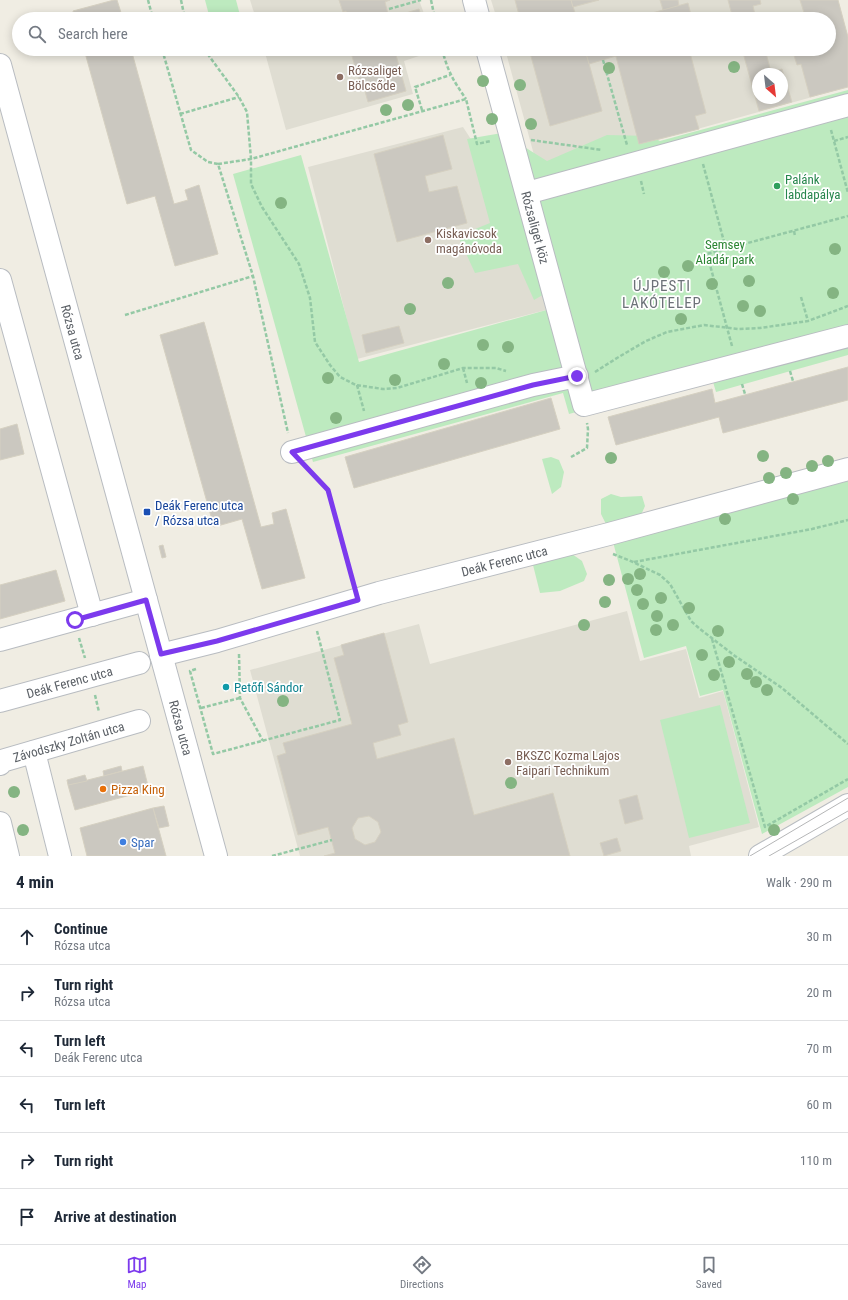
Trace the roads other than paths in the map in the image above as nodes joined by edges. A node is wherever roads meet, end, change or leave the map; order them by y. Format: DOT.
graph roads {
  1 [pos="474,0"];
  2 [pos="477,12"];
  3 [pos="489,56"];
  4 [pos="0,65"];
  5 [pos="848,105"];
  6 [pos="527,193"];
  7 [pos="0,280"];
  8 [pos="848,336"];
  9 [pos="577,376"];
  10 [pos="292,452"];
  11 [pos="848,469"];
  12 [pos="146,600"];
  13 [pos="92,615"];
  14 [pos="0,640"];
  15 [pos="161,654"];
  16 [pos="139,663"];
  17 [pos="0,701"];
  18 [pos="139,721"];
  19 [pos="34,752"];
  20 [pos="0,764"];
  21 [pos="848,805"];
  22 [pos="0,822"];
  23 [pos="8,856"];
  24 [pos="60,856"];
  25 [pos="216,856"];
  26 [pos="760,856"];
  1 -- 2 [label="street"];
  3 -- 6 [label="street, Rózsaliget köz"];
  4 -- 12 [label="street, Rózsa utca"];
  5 -- 6 [label="street"];
  6 -- 9 [label="street, Rózsaliget köz"];
  7 -- 13 [label="street"];
  8 -- 9 [label="street, Rózsaliget köz"];
  9 -- 10 [label="street"];
  11 -- 15 [label="street, Deák Ferenc utca"];
  12 -- 13 [label="street"];
  12 -- 15 [label="street, Rózsa utca"];
  13 -- 14 [label="street"];
  15 -- 25 [label="street, Rózsa utca"];
  16 -- 17 [label="street, Deák Ferenc utca"];
  18 -- 19 [label="street, Závodszky Zoltán utca"];
  19 -- 20 [label="street, Závodszky Zoltán utca"];
  19 -- 24 [label="street"];
  21 -- 26 [label="street"];
  22 -- 23 [label="street"];
}
